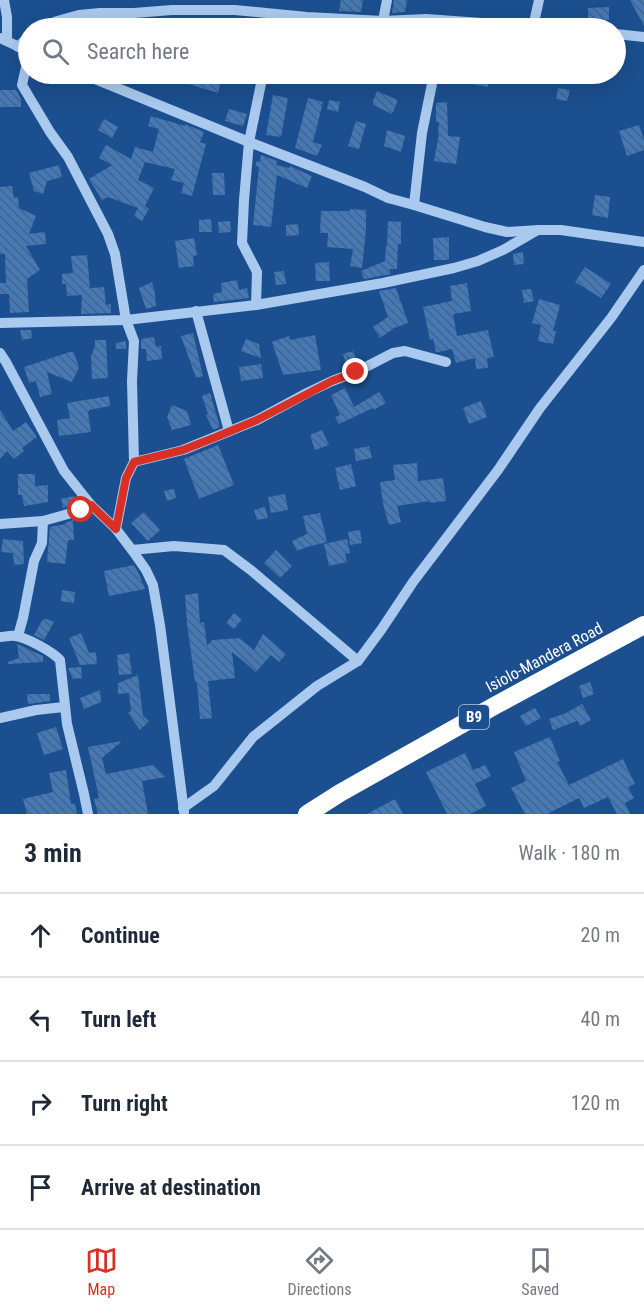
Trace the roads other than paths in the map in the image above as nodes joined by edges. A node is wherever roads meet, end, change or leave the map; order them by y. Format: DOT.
graph roads {
  1 [pos="4,0"];
  2 [pos="134,0"];
  3 [pos="387,0"];
  4 [pos="539,0"];
  5 [pos="134,13"];
  6 [pos="272,14"];
  7 [pos="68,18"];
  8 [pos="271,18"];
  9 [pos="335,18"];
  10 [pos="384,18"];
  11 [pos="535,18"];
  12 [pos="626,35"];
  13 [pos="644,37"];
  14 [pos="3,40"];
  15 [pos="18,47"];
  16 [pos="22,84"];
  17 [pos="107,84"];
  18 [pos="261,84"];
  19 [pos="432,84"];
  20 [pos="249,142"];
  21 [pos="414,204"];
  22 [pos="539,230"];
  23 [pos="644,242"];
  24 [pos="644,270"];
  25 [pos="256,305"];
  26 [pos="196,311"];
  27 [pos="126,320"];
  28 [pos="0,323"];
  29 [pos="0,352"];
  30 [pos="446,362"];
  31 [pos="229,431"];
  32 [pos="134,462"];
  33 [pos="91,505"];
  34 [pos="43,521"];
  35 [pos="0,524"];
  36 [pos="116,529"];
  37 [pos="132,550"];
  38 [pos="644,625"];
  39 [pos="18,636"];
  40 [pos="0,637"];
  41 [pos="358,661"];
  42 [pos="64,707"];
  43 [pos="0,718"];
  44 [pos="184,811"];
  45 [pos="87,814"];
  46 [pos="307,814"];
  1 -- 14 [label="street"];
  2 -- 5 [label="street"];
  3 -- 10 [label="street"];
  4 -- 11 [label="street"];
  5 -- 6 [label="street"];
  5 -- 7 [label="street"];
  6 -- 8 [label="street"];
  6 -- 9 [label="street"];
  12 -- 13 [label="street"];
  14 -- 15 [label="street"];
  16 -- 27 [label="street"];
  17 -- 20 [label="street"];
  18 -- 20 [label="street"];
  19 -- 21 [label="street"];
  20 -- 21 [label="street"];
  20 -- 25 [label="street"];
  21 -- 22 [label="street"];
  22 -- 23 [label="street"];
  22 -- 25 [label="street"];
  24 -- 41 [label="street"];
  25 -- 26 [label="street"];
  26 -- 27 [label="street"];
  26 -- 31 [label="street"];
  27 -- 28 [label="street"];
  27 -- 32 [label="street"];
  29 -- 33 [label="street"];
  30 -- 31 [label="street"];
  31 -- 32 [label="street"];
  32 -- 36 [label="street"];
  33 -- 34 [label="street"];
  33 -- 36 [label="street"];
  34 -- 35 [label="street"];
  34 -- 39 [label="street"];
  36 -- 37 [label="street"];
  37 -- 41 [label="street"];
  37 -- 44 [label="street"];
  38 -- 46 [label="highway, Isiolo-Mandera Road / B9"];
  39 -- 40 [label="street"];
  39 -- 42 [label="street"];
  41 -- 44 [label="street"];
  42 -- 43 [label="street"];
  42 -- 45 [label="street"];
}
